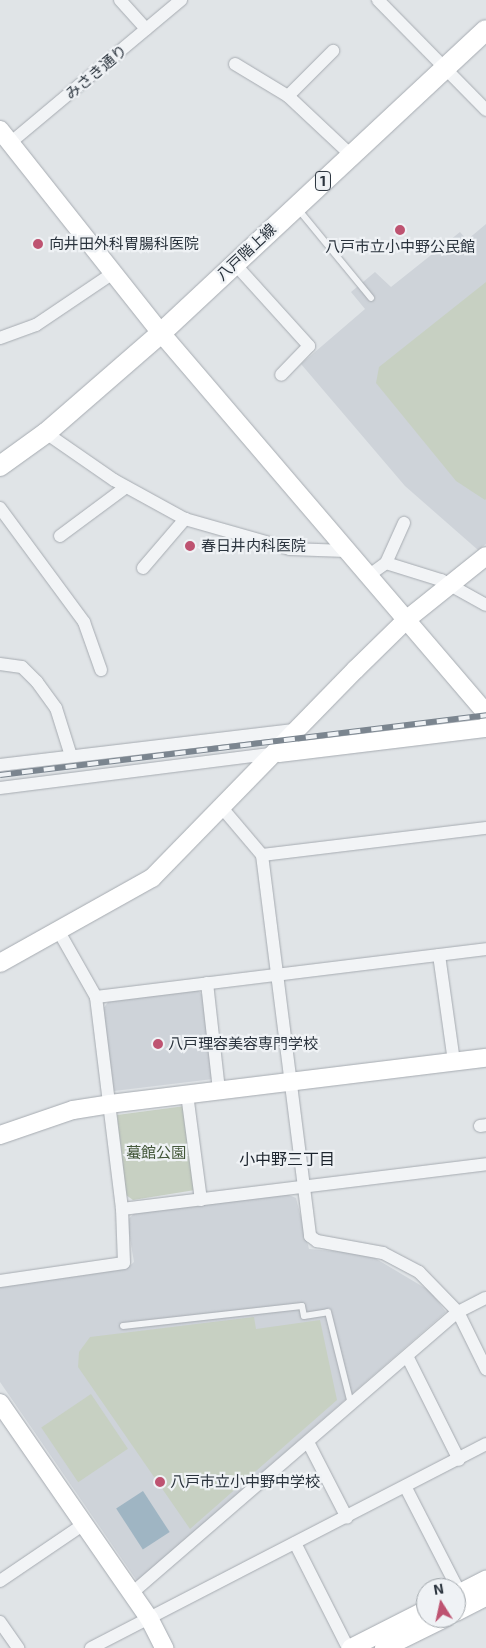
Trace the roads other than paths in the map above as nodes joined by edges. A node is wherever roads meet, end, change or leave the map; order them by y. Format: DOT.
graph roads {
  1 [pos="120,0"];
  2 [pos="181,0"];
  3 [pos="378,0"];
  4 [pos="146,29"];
  5 [pos="486,30"];
  6 [pos="333,51"];
  7 [pos="235,64"];
  8 [pos="443,70"];
  9 [pos="288,96"];
  10 [pos="486,110"];
  11 [pos="4,137"];
  12 [pos="351,155"];
  13 [pos="296,206"];
  14 [pos="234,263"];
  15 [pos="113,273"];
  16 [pos="371,298"];
  17 [pos="161,333"];
  18 [pos="0,338"];
  19 [pos="281,375"];
  20 [pos="46,433"];
  21 [pos="0,466"];
  22 [pos="126,487"];
  23 [pos="0,508"];
  24 [pos="186,519"];
  25 [pos="404,523"];
  26 [pos="60,536"];
  27 [pos="346,551"];
  28 [pos="486,556"];
  29 [pos="386,563"];
  30 [pos="143,568"];
  31 [pos="368,576"];
  32 [pos="447,586"];
  33 [pos="486,605"];
  34 [pos="406,620"];
  35 [pos="0,664"];
  36 [pos="101,670"];
  37 [pos="486,713"];
  38 [pos="486,728"];
  39 [pos="302,729"];
  40 [pos="279,753"];
  41 [pos="71,756"];
  42 [pos="0,765"];
  43 [pos="0,788"];
  44 [pos="223,809"];
  45 [pos="486,828"];
  46 [pos="262,855"];
  47 [pos="58,930"];
  48 [pos="486,949"];
  49 [pos="439,955"];
  50 [pos="0,963"];
  51 [pos="277,974"];
  52 [pos="207,983"];
  53 [pos="96,997"];
  54 [pos="486,1058"];
  55 [pos="454,1062"];
  56 [pos="290,1082"];
  57 [pos="219,1090"];
  58 [pos="188,1094"];
  59 [pos="109,1104"];
  60 [pos="0,1134"];
  61 [pos="486,1164"];
  62 [pos="303,1186"];
  63 [pos="201,1200"];
  64 [pos="122,1209"];
  65 [pos="0,1281"];
  66 [pos="486,1298"];
  67 [pos="458,1312"];
  68 [pos="123,1326"];
  69 [pos="407,1356"];
  70 [pos="486,1369"];
  71 [pos="351,1404"];
  72 [pos="1,1406"];
  73 [pos="308,1442"];
  74 [pos="486,1444"];
  75 [pos="459,1460"];
  76 [pos="406,1488"];
  77 [pos="347,1518"];
  78 [pos="84,1524"];
  79 [pos="295,1543"];
  80 [pos="450,1578"];
  81 [pos="486,1580"];
  82 [pos="0,1581"];
  83 [pos="466,1590"];
  84 [pos="132,1593"];
  85 [pos="486,1596"];
  86 [pos="466,1607"];
  87 [pos="416,1615"];
  88 [pos="149,1618"];
  89 [pos="0,1622"];
  90 [pos="425,1628"];
  91 [pos="18,1648"];
  92 [pos="91,1648"];
  93 [pos="164,1648"];
  94 [pos="350,1648"];
  95 [pos="384,1648"];
  1 -- 4 [label="street"];
  2 -- 4 [label="street, みさき通り"];
  3 -- 8 [label="street"];
  4 -- 11 [label="street, みさき通り"];
  5 -- 8 [label="main road, 八戸階上線 / 1"];
  6 -- 9 [label="street"];
  7 -- 9 [label="street"];
  8 -- 10 [label="street"];
  8 -- 12 [label="main road, 八戸階上線 / 1"];
  9 -- 12 [label="street"];
  11 -- 15 [label="street"];
  12 -- 13 [label="main road, 八戸階上線 / 1"];
  13 -- 14 [label="main road, 八戸階上線 / 1"];
  13 -- 16 [label="lane"];
  14 -- 17 [label="main road, 八戸階上線 / 1"];
  14 -- 19 [label="street"];
  15 -- 17 [label="street"];
  15 -- 18 [label="street"];
  17 -- 20 [label="main road, 八戸階上線 / 1"];
  17 -- 27 [label="street"];
  20 -- 21 [label="main road, 八戸階上線 / 1"];
  20 -- 22 [label="street"];
  22 -- 24 [label="street"];
  22 -- 26 [label="street"];
  23 -- 36 [label="street"];
  24 -- 27 [label="street"];
  24 -- 30 [label="street"];
  25 -- 29 [label="street"];
  27 -- 31 [label="street"];
  28 -- 32 [label="street"];
  29 -- 31 [label="street"];
  29 -- 32 [label="street"];
  31 -- 34 [label="street"];
  32 -- 33 [label="street"];
  32 -- 34 [label="street"];
  34 -- 37 [label="street"];
  34 -- 39 [label="street"];
  35 -- 41 [label="street"];
  38 -- 40 [label="street"];
  39 -- 40 [label="street"];
  39 -- 41 [label="street"];
  40 -- 43 [label="street"];
  40 -- 44 [label="street"];
  41 -- 42 [label="street"];
  44 -- 46 [label="street"];
  44 -- 47 [label="street"];
  45 -- 46 [label="street"];
  46 -- 51 [label="street"];
  47 -- 50 [label="street"];
  47 -- 53 [label="street"];
  48 -- 49 [label="street"];
  49 -- 51 [label="street"];
  49 -- 55 [label="street"];
  51 -- 52 [label="street"];
  51 -- 56 [label="street"];
  52 -- 53 [label="street"];
  52 -- 57 [label="street"];
  53 -- 59 [label="street"];
  54 -- 55 [label="street"];
  55 -- 56 [label="street"];
  56 -- 57 [label="street"];
  56 -- 62 [label="street"];
  57 -- 58 [label="street"];
  58 -- 59 [label="street"];
  58 -- 63 [label="street"];
  59 -- 60 [label="street"];
  59 -- 64 [label="street"];
  61 -- 62 [label="street"];
  62 -- 63 [label="street"];
  62 -- 67 [label="street"];
  63 -- 64 [label="street"];
  64 -- 65 [label="street"];
  66 -- 67 [label="street"];
  67 -- 69 [label="street"];
  67 -- 70 [label="street"];
  68 -- 71 [label="lane"];
  69 -- 71 [label="street"];
  69 -- 75 [label="street"];
  71 -- 73 [label="street"];
  72 -- 78 [label="street"];
  73 -- 77 [label="street"];
  73 -- 84 [label="street"];
  74 -- 75 [label="street"];
  75 -- 76 [label="street"];
  76 -- 77 [label="street"];
  76 -- 80 [label="street"];
  77 -- 79 [label="street"];
  78 -- 82 [label="street"];
  78 -- 84 [label="street"];
  79 -- 88 [label="street"];
  79 -- 94 [label="street"];
  81 -- 83 [label="street"];
  84 -- 88 [label="street"];
  85 -- 86 [label="street"];
  87 -- 94 [label="street"];
  88 -- 92 [label="street"];
  88 -- 93 [label="street"];
  89 -- 91 [label="street"];
  90 -- 95 [label="street"];
}
